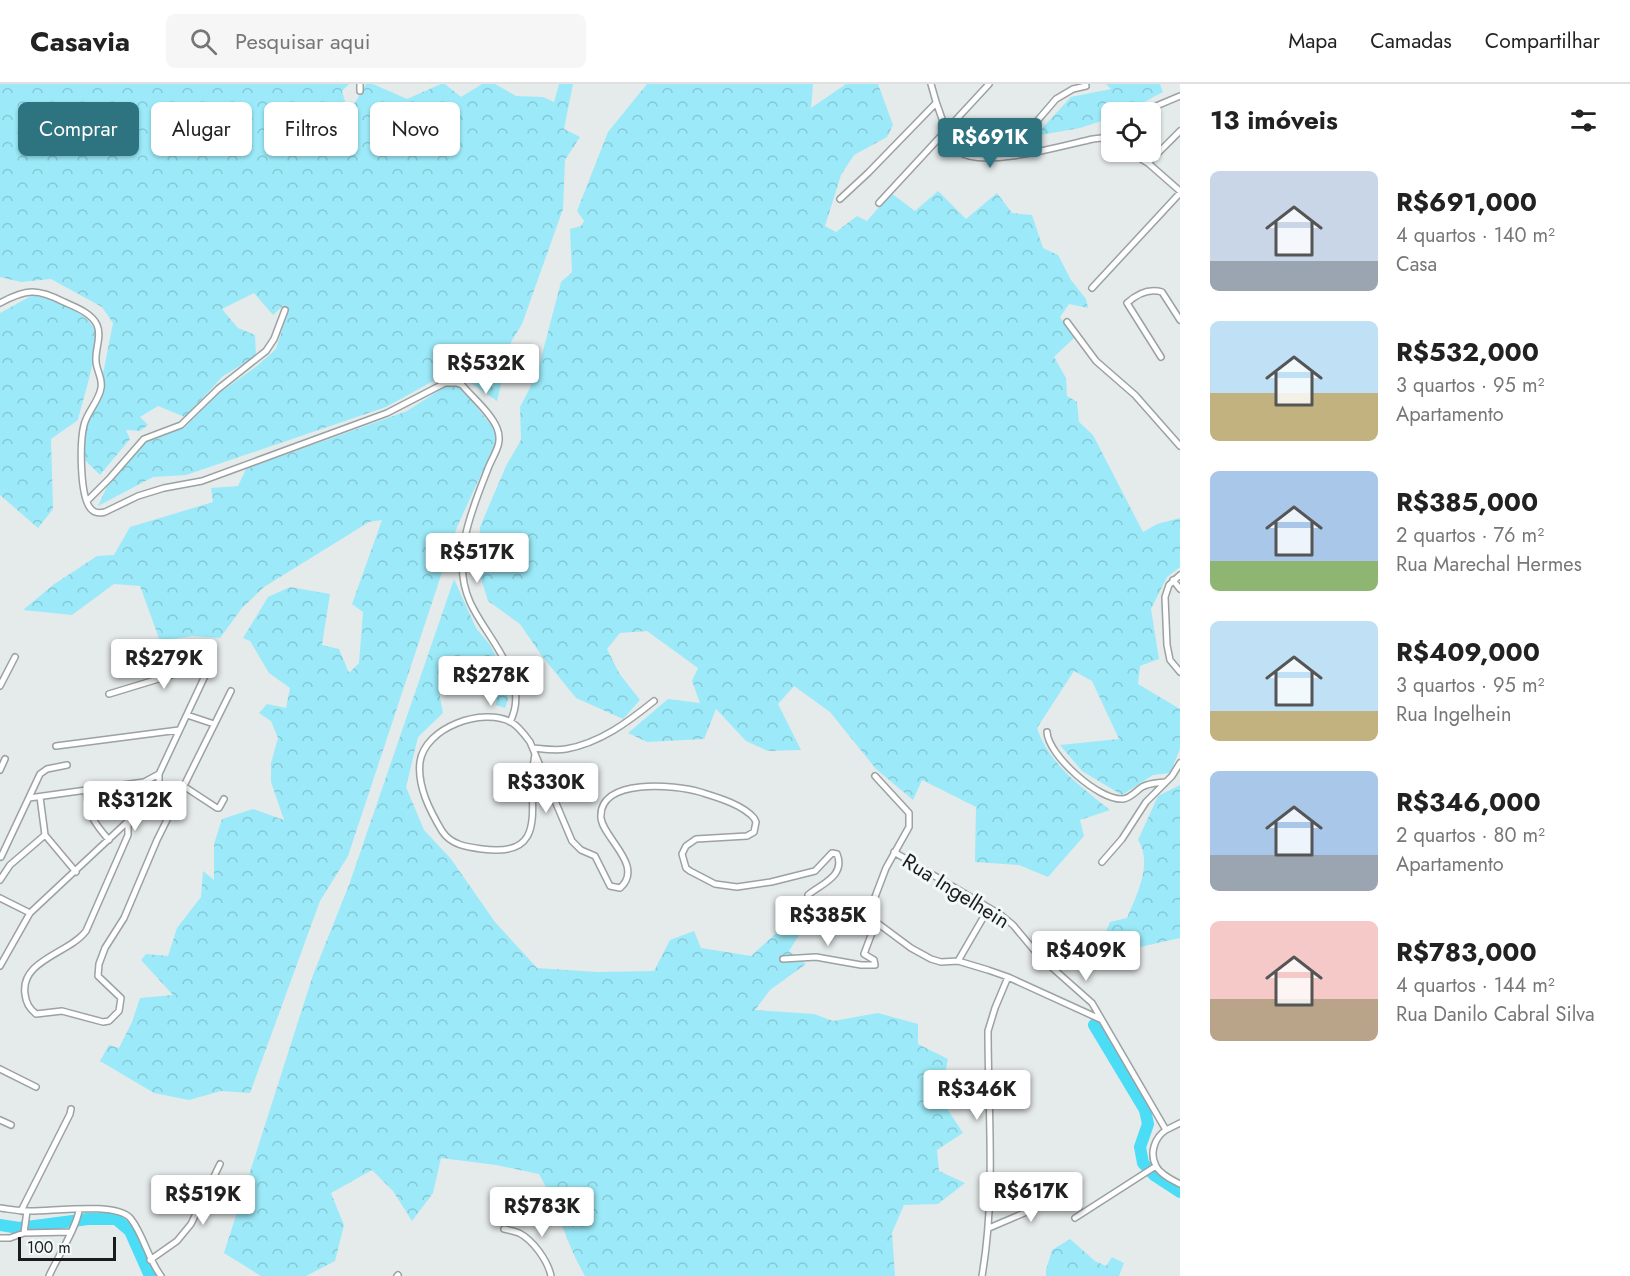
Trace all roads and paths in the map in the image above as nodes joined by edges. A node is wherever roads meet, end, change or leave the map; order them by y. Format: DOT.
graph roads {
  1 [pos="360,84"];
  2 [pos="931,84"];
  3 [pos="989,84"];
  4 [pos="1086,87"];
  5 [pos="360,91"];
  6 [pos="1180,96"];
  7 [pos="936,103"];
  8 [pos="1161,104"];
  9 [pos="947,128"];
  10 [pos="1180,131"];
  11 [pos="1101,138"];
  12 [pos="1006,157"];
  13 [pos="1148,163"];
  14 [pos="1180,192"];
  15 [pos="840,199"];
  16 [pos="879,203"];
  17 [pos="1092,288"];
  18 [pos="0,303"];
  19 [pos="285,310"];
  20 [pos="1180,320"];
  21 [pos="1067,322"];
  22 [pos="1161,357"];
  23 [pos="1180,446"];
  24 [pos="88,500"];
  25 [pos="1180,575"];
  26 [pos="1173,580"];
  27 [pos="1180,589"];
  28 [pos="15,657"];
  29 [pos="1180,672"];
  30 [pos="0,686"];
  31 [pos="231,691"];
  32 [pos="109,694"];
  33 [pos="654,701"];
  34 [pos="187,715"];
  35 [pos="510,722"];
  36 [pos="214,724"];
  37 [pos="179,730"];
  38 [pos="1047,732"];
  39 [pos="56,746"];
  40 [pos="534,751"];
  41 [pos="5,759"];
  42 [pos="1180,763"];
  43 [pos="67,765"];
  44 [pos="0,770"];
  45 [pos="159,774"];
  46 [pos="875,776"];
  47 [pos="144,782"];
  48 [pos="1165,782"];
  49 [pos="185,786"];
  50 [pos="86,791"];
  51 [pos="40,797"];
  52 [pos="29,798"];
  53 [pos="224,799"];
  54 [pos="149,802"];
  55 [pos="128,822"];
  56 [pos="45,835"];
  57 [pos="109,840"];
  58 [pos="894,852"];
  59 [pos="0,856"];
  60 [pos="1102,862"];
  61 [pos="10,866"];
  62 [pos="76,872"];
  63 [pos="0,880"];
  64 [pos="0,898"];
  65 [pos="30,913"];
  66 [pos="867,918"];
  67 [pos="983,918"];
  68 [pos="876,922"];
  69 [pos="783,959"];
  70 [pos="958,961"];
  71 [pos="0,966"];
  72 [pos="1008,977"];
  73 [pos="1100,1019"];
  74 [pos="0,1069"];
  75 [pos="36,1088"];
  76 [pos="71,1109"];
  77 [pos="0,1120"];
  78 [pos="1180,1124"];
  79 [pos="10,1125"];
  80 [pos="1166,1130"];
  81 [pos="220,1164"];
  82 [pos="1156,1166"];
  83 [pos="1180,1184"];
  84 [pos="1064,1196"];
  85 [pos="0,1208"];
  86 [pos="25,1213"];
  87 [pos="79,1213"];
  88 [pos="1075,1218"];
  89 [pos="989,1228"];
  90 [pos="504,1229"];
  91 [pos="24,1231"];
  92 [pos="70,1232"];
  93 [pos="2,1238"];
  94 [pos="0,1245"];
  95 [pos="150,1260"];
  96 [pos="982,1275"];
  97 [pos="49,1276"];
  98 [pos="161,1276"];
  99 [pos="551,1276"];
  100 [pos="976,1276"];
  1 -- 5 [label="street"];
  2 -- 7 [label="street"];
  3 -- 9 [label="street"];
  4 -- 12 [label="street"];
  6 -- 8 [label="street"];
  7 -- 9 [label="street"];
  7 -- 15 [label="street"];
  9 -- 12 [label="street"];
  9 -- 16 [label="street"];
  10 -- 13 [label="street"];
  11 -- 12 [label="street"];
  13 -- 14 [label="street"];
  14 -- 17 [label="street"];
  18 -- 24 [label="street"];
  19 -- 24 [label="street"];
  20 -- 22 [label="street"];
  21 -- 23 [label="street"];
  24 -- 35 [label="street"];
  25 -- 26 [label="street"];
  26 -- 27 [label="street"];
  26 -- 29 [label="street"];
  28 -- 30 [label="street"];
  31 -- 36 [label="street"];
  32 -- 34 [label="street"];
  33 -- 40 [label="street"];
  34 -- 36 [label="street"];
  34 -- 37 [label="street"];
  35 -- 40 [label="street"];
  35 -- 40 [label="street"];
  36 -- 49 [label="street"];
  37 -- 39 [label="street"];
  37 -- 45 [label="street"];
  38 -- 48 [label="street"];
  40 -- 66 [label="street"];
  41 -- 44 [label="street"];
  42 -- 48 [label="street"];
  43 -- 52 [label="street"];
  45 -- 47 [label="street"];
  45 -- 54 [label="street"];
  46 -- 58 [label="street"];
  47 -- 50 [label="street"];
  47 -- 54 [label="street"];
  48 -- 60 [label="street"];
  49 -- 53 [label="street"];
  49 -- 55 [label="street"];
  50 -- 51 [label="street"];
  50 -- 57 [label="street"];
  51 -- 52 [label="street"];
  51 -- 56 [label="street"];
  52 -- 59 [label="street"];
  54 -- 55 [label="street"];
  55 -- 57 [label="street"];
  56 -- 61 [label="street"];
  56 -- 62 [label="street"];
  57 -- 62 [label="street"];
  58 -- 66 [label="street"];
  58 -- 73 [label="street, Rua Ingelhein"];
  59 -- 61 [label="street"];
  61 -- 63 [label="street"];
  62 -- 65 [label="street"];
  64 -- 65 [label="street"];
  65 -- 71 [label="street"];
  66 -- 68 [label="street"];
  67 -- 70 [label="street"];
  68 -- 69 [label="street"];
  68 -- 70 [label="street"];
  70 -- 72 [label="street"];
  72 -- 73 [label="street"];
  72 -- 89 [label="street"];
  73 -- 80 [label="street, Rua Ingelhein"];
  74 -- 75 [label="street"];
  76 -- 86 [label="street"];
  77 -- 79 [label="street"];
  78 -- 80 [label="street"];
  80 -- 82 [label="street"];
  81 -- 95 [label="street"];
  82 -- 83 [label="street"];
  82 -- 88 [label="street"];
  84 -- 89 [label="street"];
  85 -- 86 [label="street"];
  86 -- 87 [label="street"];
  86 -- 91 [label="street"];
  87 -- 92 [label="street"];
  87 -- 95 [label="street"];
  89 -- 96 [label="street"];
  90 -- 99 [label="street"];
  91 -- 92 [label="street"];
  91 -- 93 [label="street"];
  92 -- 97 [label="street"];
  93 -- 94 [label="street"];
  95 -- 98 [label="street"];
  96 -- 100 [label="street"];
}
